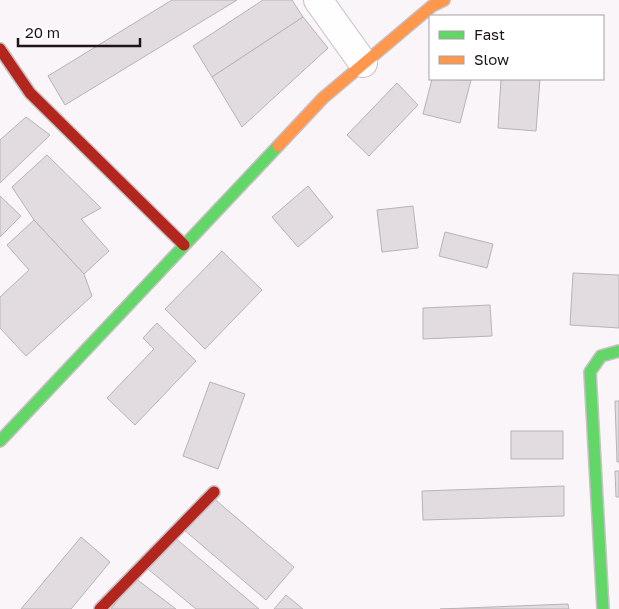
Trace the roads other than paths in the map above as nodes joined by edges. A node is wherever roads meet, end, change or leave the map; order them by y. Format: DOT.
graph roads {
  1 [pos="318,0"];
  2 [pos="444,0"];
  3 [pos="0,49"];
  4 [pos="363,63"];
  5 [pos="184,244"];
  6 [pos="619,351"];
  7 [pos="0,441"];
  8 [pos="214,492"];
  9 [pos="100,609"];
  10 [pos="603,609"];
  1 -- 4 [label="street"];
  2 -- 4 [label="street"];
  3 -- 5 [label="street"];
  4 -- 5 [label="street"];
  5 -- 7 [label="street"];
  6 -- 10 [label="street"];
  8 -- 9 [label="street"];
}
